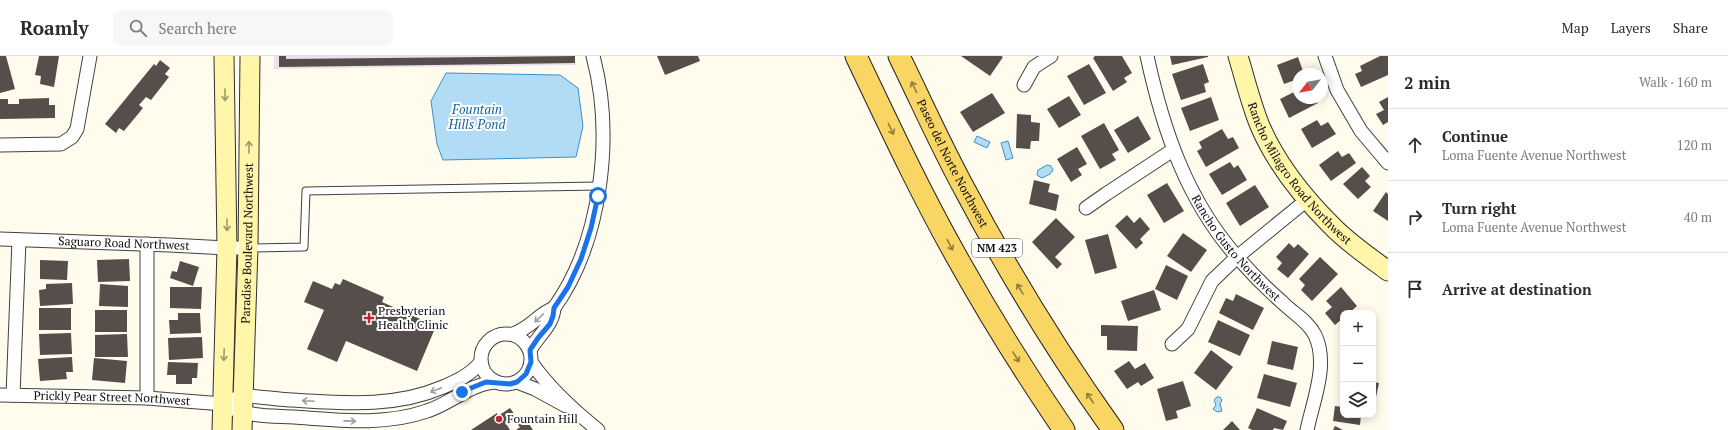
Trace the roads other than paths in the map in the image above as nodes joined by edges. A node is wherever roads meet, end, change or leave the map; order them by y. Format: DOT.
graph roads {
  1 [pos="90,56"];
  2 [pos="224,56"];
  3 [pos="250,56"];
  4 [pos="593,56"];
  5 [pos="856,56"];
  6 [pos="900,56"];
  7 [pos="1051,56"];
  8 [pos="1147,56"];
  9 [pos="1238,56"];
  10 [pos="1325,56"];
  11 [pos="1024,85"];
  12 [pos="0,145"];
  13 [pos="1173,150"];
  14 [pos="1388,163"];
  15 [pos="599,186"];
  16 [pos="1308,199"];
  17 [pos="1086,208"];
  18 [pos="0,239"];
  19 [pos="19,240"];
  20 [pos="147,244"];
  21 [pos="227,248"];
  22 [pos="248,248"];
  23 [pos="1237,258"];
  24 [pos="1388,271"];
  25 [pos="554,308"];
  26 [pos="513,334"];
  27 [pos="1172,344"];
  28 [pos="530,356"];
  29 [pos="481,362"];
  30 [pos="496,382"];
  31 [pos="517,382"];
  32 [pos="6,395"];
  33 [pos="147,398"];
  34 [pos="223,404"];
  35 [pos="573,410"];
  36 [pos="243,413"];
  37 [pos="222,430"];
  38 [pos="598,430"];
  39 [pos="1064,430"];
  40 [pos="1113,430"];
  41 [pos="1307,430"];
  1 -- 12 [label="street"];
  2 -- 21 [label="street, Paradise Boulevard Northwest, one-way"];
  22 -- 3 [label="street, Paradise Boulevard Northwest, one-way"];
  4 -- 15 [label="street"];
  5 -- 39 [label="main road, NM 423, one-way"];
  40 -- 6 [label="main road, Paseo del Norte Northwest / NM 423, one-way"];
  7 -- 11 [label="street"];
  8 -- 13 [label="street, Rancho Gusto Northwest"];
  9 -- 16 [label="street, Rancho Milagro Road Northwest"];
  10 -- 14 [label="street"];
  13 -- 17 [label="street"];
  13 -- 23 [label="street, Rancho Gusto Northwest"];
  15 -- 22 [label="lane"];
  15 -- 25 [label="street"];
  16 -- 23 [label="street"];
  16 -- 24 [label="street, Rancho Milagro Road Northwest"];
  18 -- 19 [label="street, Saguaro Road Northwest"];
  19 -- 20 [label="street, Saguaro Road Northwest"];
  19 -- 32 [label="street"];
  20 -- 21 [label="street, Saguaro Road Northwest"];
  20 -- 33 [label="street"];
  21 -- 22 [label="street, Saguaro Road Northwest"];
  21 -- 34 [label="street, Paradise Boulevard Northwest, one-way"];
  22 -- 36 [label="street, Paradise Boulevard Northwest"];
  23 -- 27 [label="street"];
  23 -- 41 [label="street, Rancho Gusto Northwest"];
  25 -- 26 [label="street, one-way"];
  25 -- 28 [label="street"];
  26 -- 28 [label="street"];
  26 -- 29 [label="street"];
  28 -- 31 [label="street"];
  28 -- 35 [label="street"];
  29 -- 30 [label="street"];
  29 -- 36 [label="street, one-way"];
  30 -- 31 [label="street"];
  36 -- 30 [label="street, one-way"];
  31 -- 35 [label="street"];
  32 -- 33 [label="street, Prickly Pear Street Northwest"];
  33 -- 34 [label="street, Prickly Pear Street Northwest"];
  34 -- 36 [label="street, Prickly Pear Street Northwest"];
  34 -- 37 [label="street, Paradise Boulevard Northwest"];
  35 -- 38 [label="street"];
}
